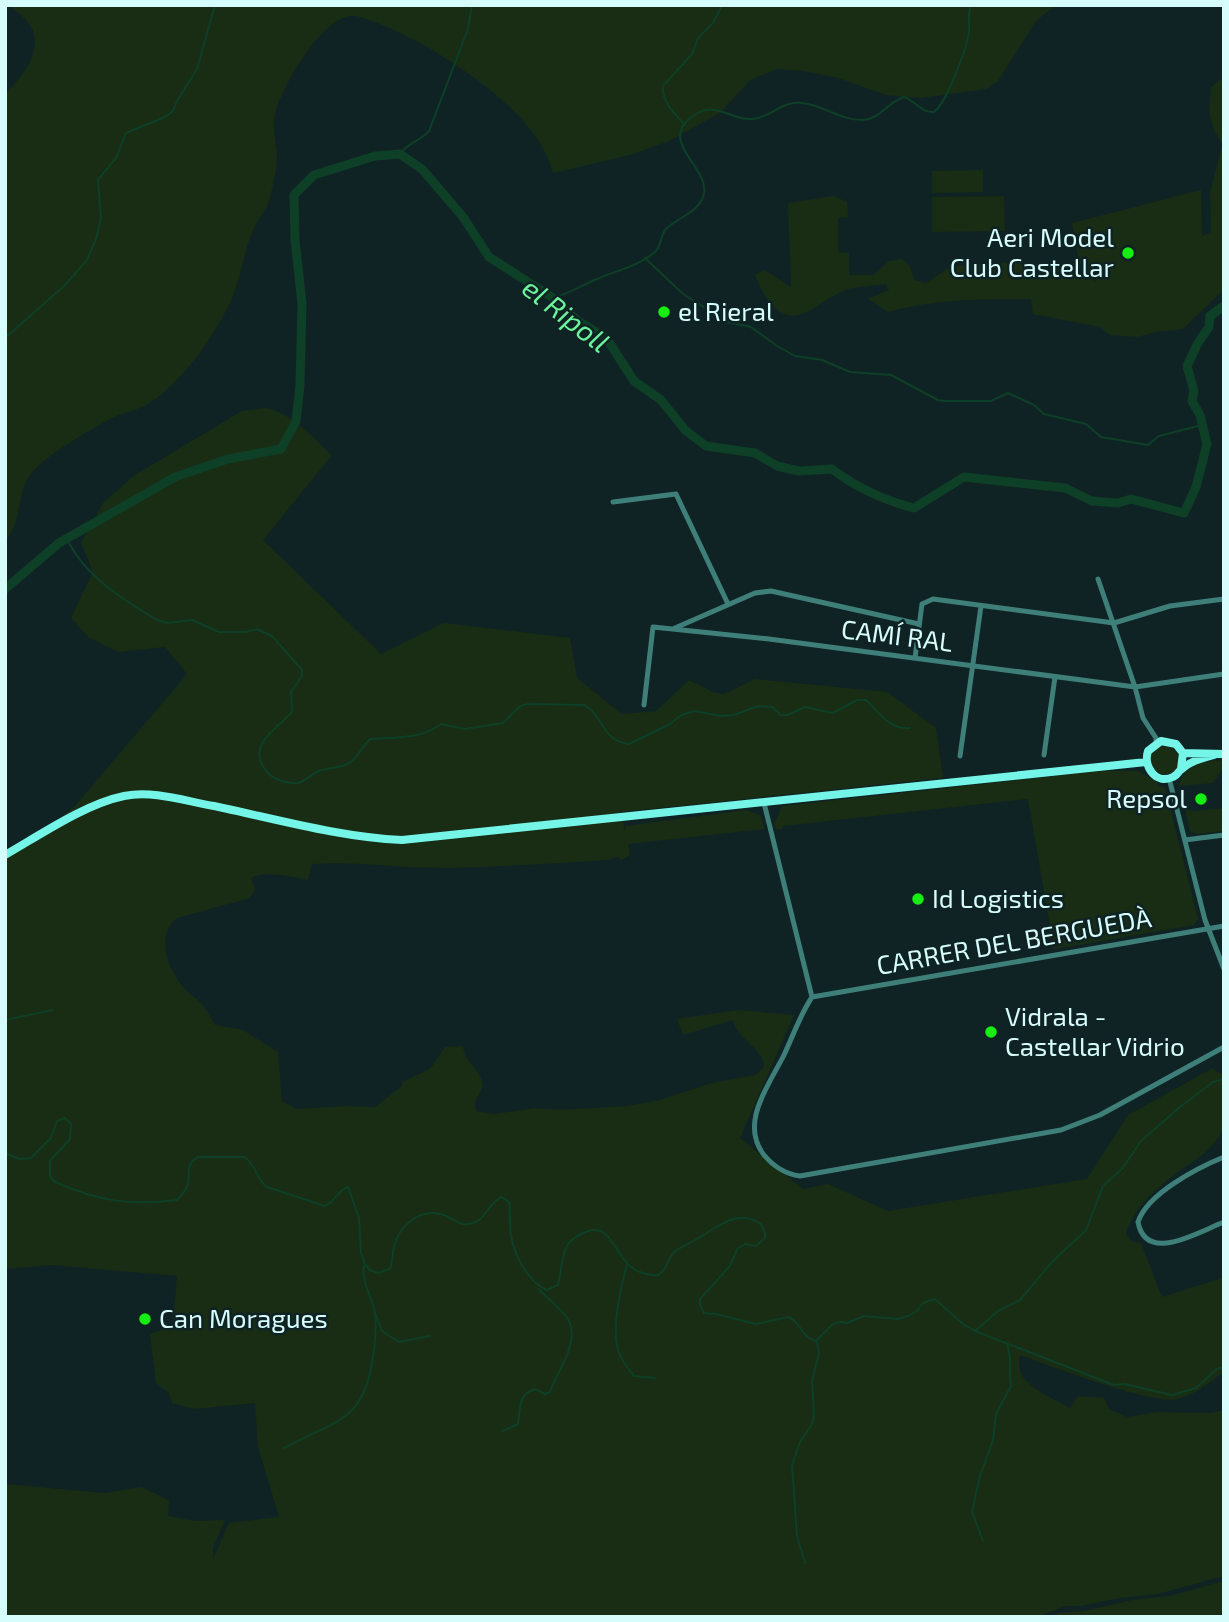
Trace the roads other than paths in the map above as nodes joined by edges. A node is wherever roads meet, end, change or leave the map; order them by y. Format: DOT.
graph roads {
  1 [pos="613,502"];
  2 [pos="1098,579"];
  3 [pos="1224,599"];
  4 [pos="728,604"];
  5 [pos="981,606"];
  6 [pos="1114,623"];
  7 [pos="919,624"];
  8 [pos="672,629"];
  9 [pos="915,658"];
  10 [pos="971,665"];
  11 [pos="1224,674"];
  12 [pos="1055,677"];
  13 [pos="1135,687"];
  14 [pos="643,705"];
  15 [pos="1156,743"];
  16 [pos="1182,753"];
  17 [pos="1224,754"];
  18 [pos="1044,755"];
  19 [pos="1214,755"];
  20 [pos="960,756"];
  21 [pos="1146,762"];
  22 [pos="1181,769"];
  23 [pos="1168,778"];
  24 [pos="764,803"];
  25 [pos="1224,835"];
  26 [pos="1185,839"];
  27 [pos="5,855"];
  28 [pos="1224,926"];
  29 [pos="1208,928"];
  30 [pos="1224,969"];
  31 [pos="812,997"];
  32 [pos="1224,1047"];
  33 [pos="1224,1157"];
  34 [pos="1224,1222"];
  1 -- 4 [label="street"];
  2 -- 6 [label="street"];
  3 -- 6 [label="street"];
  4 -- 7 [label="street"];
  4 -- 8 [label="street"];
  5 -- 6 [label="street"];
  5 -- 7 [label="street"];
  5 -- 10 [label="street"];
  6 -- 13 [label="street"];
  7 -- 9 [label="street"];
  8 -- 9 [label="street, CAMÍ RAL"];
  8 -- 14 [label="street, CAMÍ RAL"];
  9 -- 10 [label="street, CAMÍ RAL"];
  10 -- 12 [label="street, CAMÍ RAL"];
  10 -- 20 [label="street"];
  11 -- 13 [label="street, CAMÍ RAL"];
  12 -- 13 [label="street, CAMÍ RAL"];
  12 -- 18 [label="street"];
  13 -- 15 [label="street"];
  15 -- 16 [label="street"];
  15 -- 21 [label="street"];
  16 -- 19 [label="street"];
  16 -- 22 [label="street"];
  17 -- 19 [label="street"];
  19 -- 22 [label="street"];
  21 -- 23 [label="street"];
  21 -- 24 [label="street"];
  22 -- 23 [label="street"];
  23 -- 26 [label="street"];
  24 -- 27 [label="street"];
  24 -- 31 [label="street"];
  25 -- 26 [label="street"];
  26 -- 29 [label="street"];
  28 -- 29 [label="street, CARRER DEL BERGUEDÀ"];
  29 -- 30 [label="street"];
  29 -- 31 [label="street, CARRER DEL BERGUEDÀ"];
  31 -- 32 [label="street"];
  33 -- 34 [label="street"];
}
